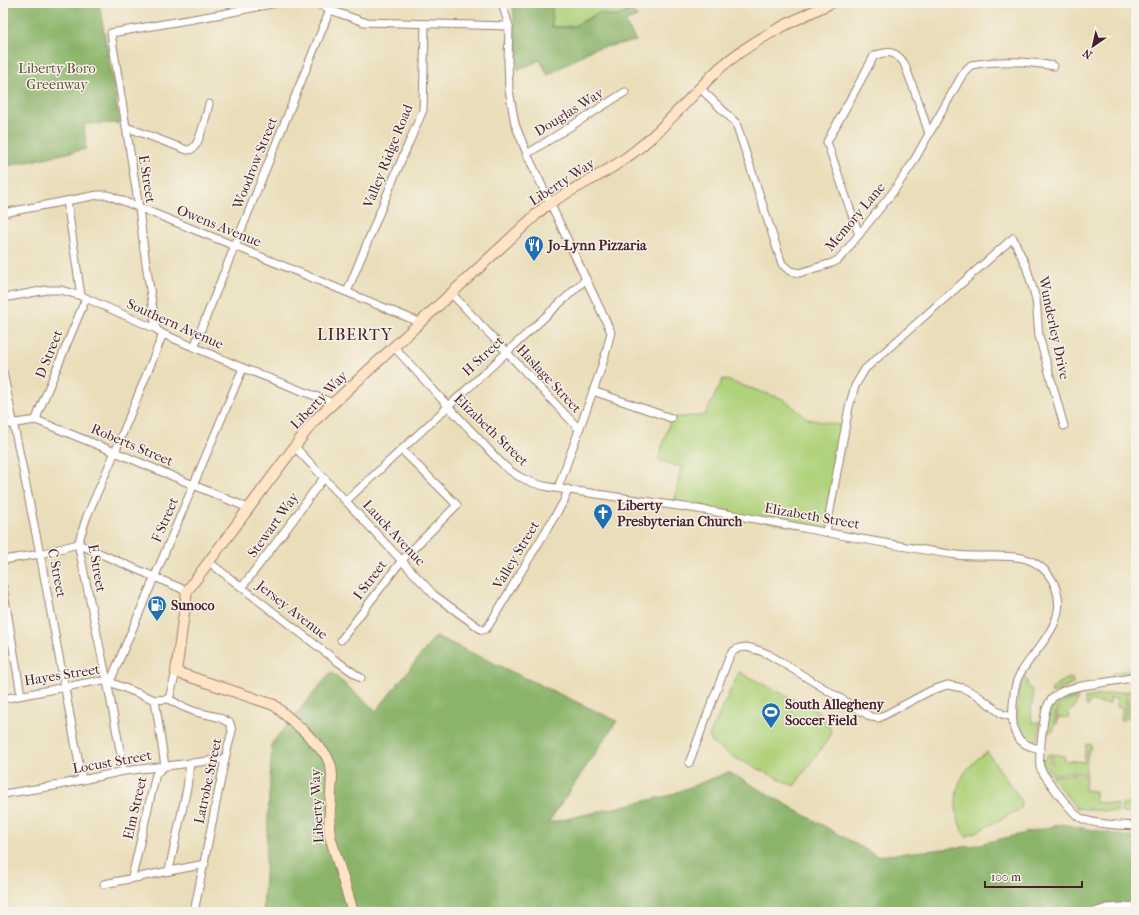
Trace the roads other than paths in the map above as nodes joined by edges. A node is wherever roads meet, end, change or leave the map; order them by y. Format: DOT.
graph roads {
  1 [pos="276,3"];
  2 [pos="316,3"];
  3 [pos="502,3"];
  4 [pos="831,3"];
  5 [pos="330,10"];
  6 [pos="425,24"];
  7 [pos="509,26"];
  8 [pos="1054,66"];
  9 [pos="700,88"];
  10 [pos="625,92"];
  11 [pos="210,104"];
  12 [pos="126,127"];
  13 [pos="929,134"];
  14 [pos="527,154"];
  15 [pos="67,201"];
  16 [pos="550,204"];
  17 [pos="139,208"];
  18 [pos="3,213"];
  19 [pos="859,235"];
  20 [pos="235,246"];
  21 [pos="586,279"];
  22 [pos="347,292"];
  23 [pos="452,293"];
  24 [pos="84,297"];
  25 [pos="3,298"];
  26 [pos="419,322"];
  27 [pos="156,329"];
  28 [pos="164,334"];
  29 [pos="393,346"];
  30 [pos="194,347"];
  31 [pos="506,352"];
  32 [pos="243,368"];
  33 [pos="3,372"];
  34 [pos="593,391"];
  35 [pos="333,403"];
  36 [pos="448,407"];
  37 [pos="671,418"];
  38 [pos="36,420"];
  39 [pos="13,423"];
  40 [pos="3,425"];
  41 [pos="1064,426"];
  42 [pos="579,429"];
  43 [pos="294,446"];
  44 [pos="402,450"];
  45 [pos="115,452"];
  46 [pos="324,478"];
  47 [pos="194,486"];
  48 [pos="558,488"];
  49 [pos="568,489"];
  50 [pos="346,501"];
  51 [pos="248,508"];
  52 [pos="826,532"];
  53 [pos="78,544"];
  54 [pos="40,554"];
  55 [pos="3,560"];
  56 [pos="402,560"];
  57 [pos="209,562"];
  58 [pos="154,578"];
  59 [pos="3,587"];
  60 [pos="242,587"];
  61 [pos="187,591"];
  62 [pos="482,630"];
  63 [pos="341,640"];
  64 [pos="176,672"];
  65 [pos="361,678"];
  66 [pos="1136,678"];
  67 [pos="109,681"];
  68 [pos="65,688"];
  69 [pos="21,695"];
  70 [pos="3,699"];
  71 [pos="169,699"];
  72 [pos="155,700"];
  73 [pos="1012,717"];
  74 [pos="1041,749"];
  75 [pos="225,759"];
  76 [pos="190,763"];
  77 [pos="689,763"];
  78 [pos="165,766"];
  79 [pos="124,772"];
  80 [pos="82,780"];
  81 [pos="3,794"];
  82 [pos="1136,826"];
  83 [pos="205,864"];
  84 [pos="169,870"];
  85 [pos="132,877"];
  86 [pos="104,884"];
  87 [pos="1136,906"];
  88 [pos="194,912"];
  89 [pos="353,912"];
  90 [pos="1094,912"];
  1 -- 12 [label="street, E Street"];
  2 -- 5 [label="street"];
  3 -- 7 [label="street"];
  4 -- 9 [label="street, Liberty Way"];
  5 -- 6 [label="street"];
  5 -- 20 [label="street, Woodrow Street"];
  6 -- 7 [label="street"];
  6 -- 22 [label="street, Valley Ridge Road"];
  7 -- 14 [label="street"];
  8 -- 13 [label="street, Memory Lane"];
  9 -- 16 [label="street, Liberty Way"];
  9 -- 19 [label="street, Memory Lane"];
  10 -- 14 [label="street, Douglas Way"];
  11 -- 12 [label="street"];
  12 -- 17 [label="street, E Street"];
  13 -- 19 [label="street, Memory Lane"];
  13 -- 19 [label="street"];
  14 -- 16 [label="street"];
  15 -- 17 [label="street, Owens Avenue"];
  15 -- 18 [label="street, Owens Avenue"];
  15 -- 24 [label="street"];
  16 -- 21 [label="street"];
  16 -- 23 [label="street, Liberty Way"];
  17 -- 20 [label="street, Owens Avenue"];
  17 -- 27 [label="street, E Street"];
  20 -- 22 [label="street, Owens Avenue"];
  20 -- 30 [label="street, Woodrow Street"];
  21 -- 31 [label="street, H Street"];
  21 -- 34 [label="street"];
  22 -- 26 [label="street, Owens Avenue"];
  23 -- 26 [label="street, Liberty Way"];
  23 -- 31 [label="street, Haslage Street"];
  24 -- 25 [label="street, Southern Avenue"];
  24 -- 27 [label="street, Southern Avenue"];
  24 -- 38 [label="street, D Street"];
  26 -- 29 [label="street, Liberty Way"];
  27 -- 28 [label="street, Southern Avenue"];
  28 -- 30 [label="street, Southern Avenue"];
  28 -- 45 [label="street, E Street"];
  29 -- 35 [label="street, Liberty Way"];
  29 -- 36 [label="street, Elizabeth Street"];
  30 -- 32 [label="street, Southern Avenue"];
  31 -- 36 [label="street, H Street"];
  31 -- 42 [label="street, Haslage Street"];
  32 -- 35 [label="street, Southern Avenue"];
  32 -- 47 [label="street, F Street"];
  33 -- 39 [label="street, C Street"];
  34 -- 37 [label="street, Haslage Street"];
  34 -- 42 [label="street"];
  35 -- 43 [label="street, Liberty Way"];
  36 -- 44 [label="street, H Street"];
  36 -- 48 [label="street, Elizabeth Street"];
  38 -- 39 [label="street, Roberts Street"];
  38 -- 45 [label="street, Roberts Street"];
  39 -- 40 [label="street, Roberts Street"];
  39 -- 54 [label="street, C Street"];
  41 -- 52 [label="street, Wunderley Drive"];
  42 -- 48 [label="street"];
  43 -- 46 [label="street, Lauck Avenue"];
  43 -- 51 [label="street, Liberty Way"];
  44 -- 50 [label="street, H Street"];
  44 -- 56 [label="street, I Street"];
  45 -- 47 [label="street, Roberts Street"];
  45 -- 53 [label="street, E Street"];
  46 -- 50 [label="street, Lauck Avenue"];
  46 -- 60 [label="street, Stewart Way"];
  47 -- 51 [label="street, Roberts Street"];
  47 -- 58 [label="street, F Street"];
  48 -- 49 [label="street, Elizabeth Street"];
  49 -- 52 [label="street, Elizabeth Street"];
  49 -- 62 [label="street, Valley Street"];
  50 -- 56 [label="street, Lauck Avenue"];
  51 -- 57 [label="street, Liberty Way"];
  52 -- 73 [label="street, Elizabeth Street"];
  53 -- 54 [label="street"];
  53 -- 58 [label="street"];
  53 -- 67 [label="street, E Street"];
  54 -- 55 [label="street"];
  54 -- 68 [label="street, C Street"];
  56 -- 62 [label="street, Lauck Avenue"];
  56 -- 63 [label="street, I Street"];
  57 -- 60 [label="street, Jersey Avenue"];
  57 -- 61 [label="street, Liberty Way"];
  58 -- 61 [label="street"];
  58 -- 67 [label="street, F Street"];
  59 -- 69 [label="street"];
  60 -- 65 [label="street, Jersey Avenue"];
  61 -- 64 [label="street, Liberty Way"];
  64 -- 71 [label="street"];
  64 -- 89 [label="street, Liberty Way"];
  66 -- 74 [label="street"];
  67 -- 68 [label="street, Hayes Street"];
  67 -- 72 [label="street, Hayes Street"];
  67 -- 79 [label="street, E Street"];
  68 -- 69 [label="street, Hayes Street"];
  68 -- 80 [label="street, C Street"];
  69 -- 70 [label="street, Hayes Street"];
  71 -- 72 [label="street, Hayes Street"];
  71 -- 75 [label="street, Latrobe Street"];
  72 -- 78 [label="street, Elm Street"];
  73 -- 74 [label="street, Elizabeth Street"];
  73 -- 77 [label="street"];
  74 -- 82 [label="street"];
  75 -- 76 [label="street, Locust Street"];
  75 -- 83 [label="street, Latrobe Street"];
  76 -- 78 [label="street, Locust Street"];
  76 -- 84 [label="street"];
  78 -- 79 [label="street, Locust Street"];
  78 -- 85 [label="street, Elm Street"];
  79 -- 80 [label="street, Locust Street"];
  80 -- 81 [label="street, Locust Street"];
  83 -- 84 [label="street"];
  83 -- 88 [label="street, Latrobe Street"];
  84 -- 85 [label="street"];
  85 -- 86 [label="street"];
  87 -- 90 [label="street"];
}
